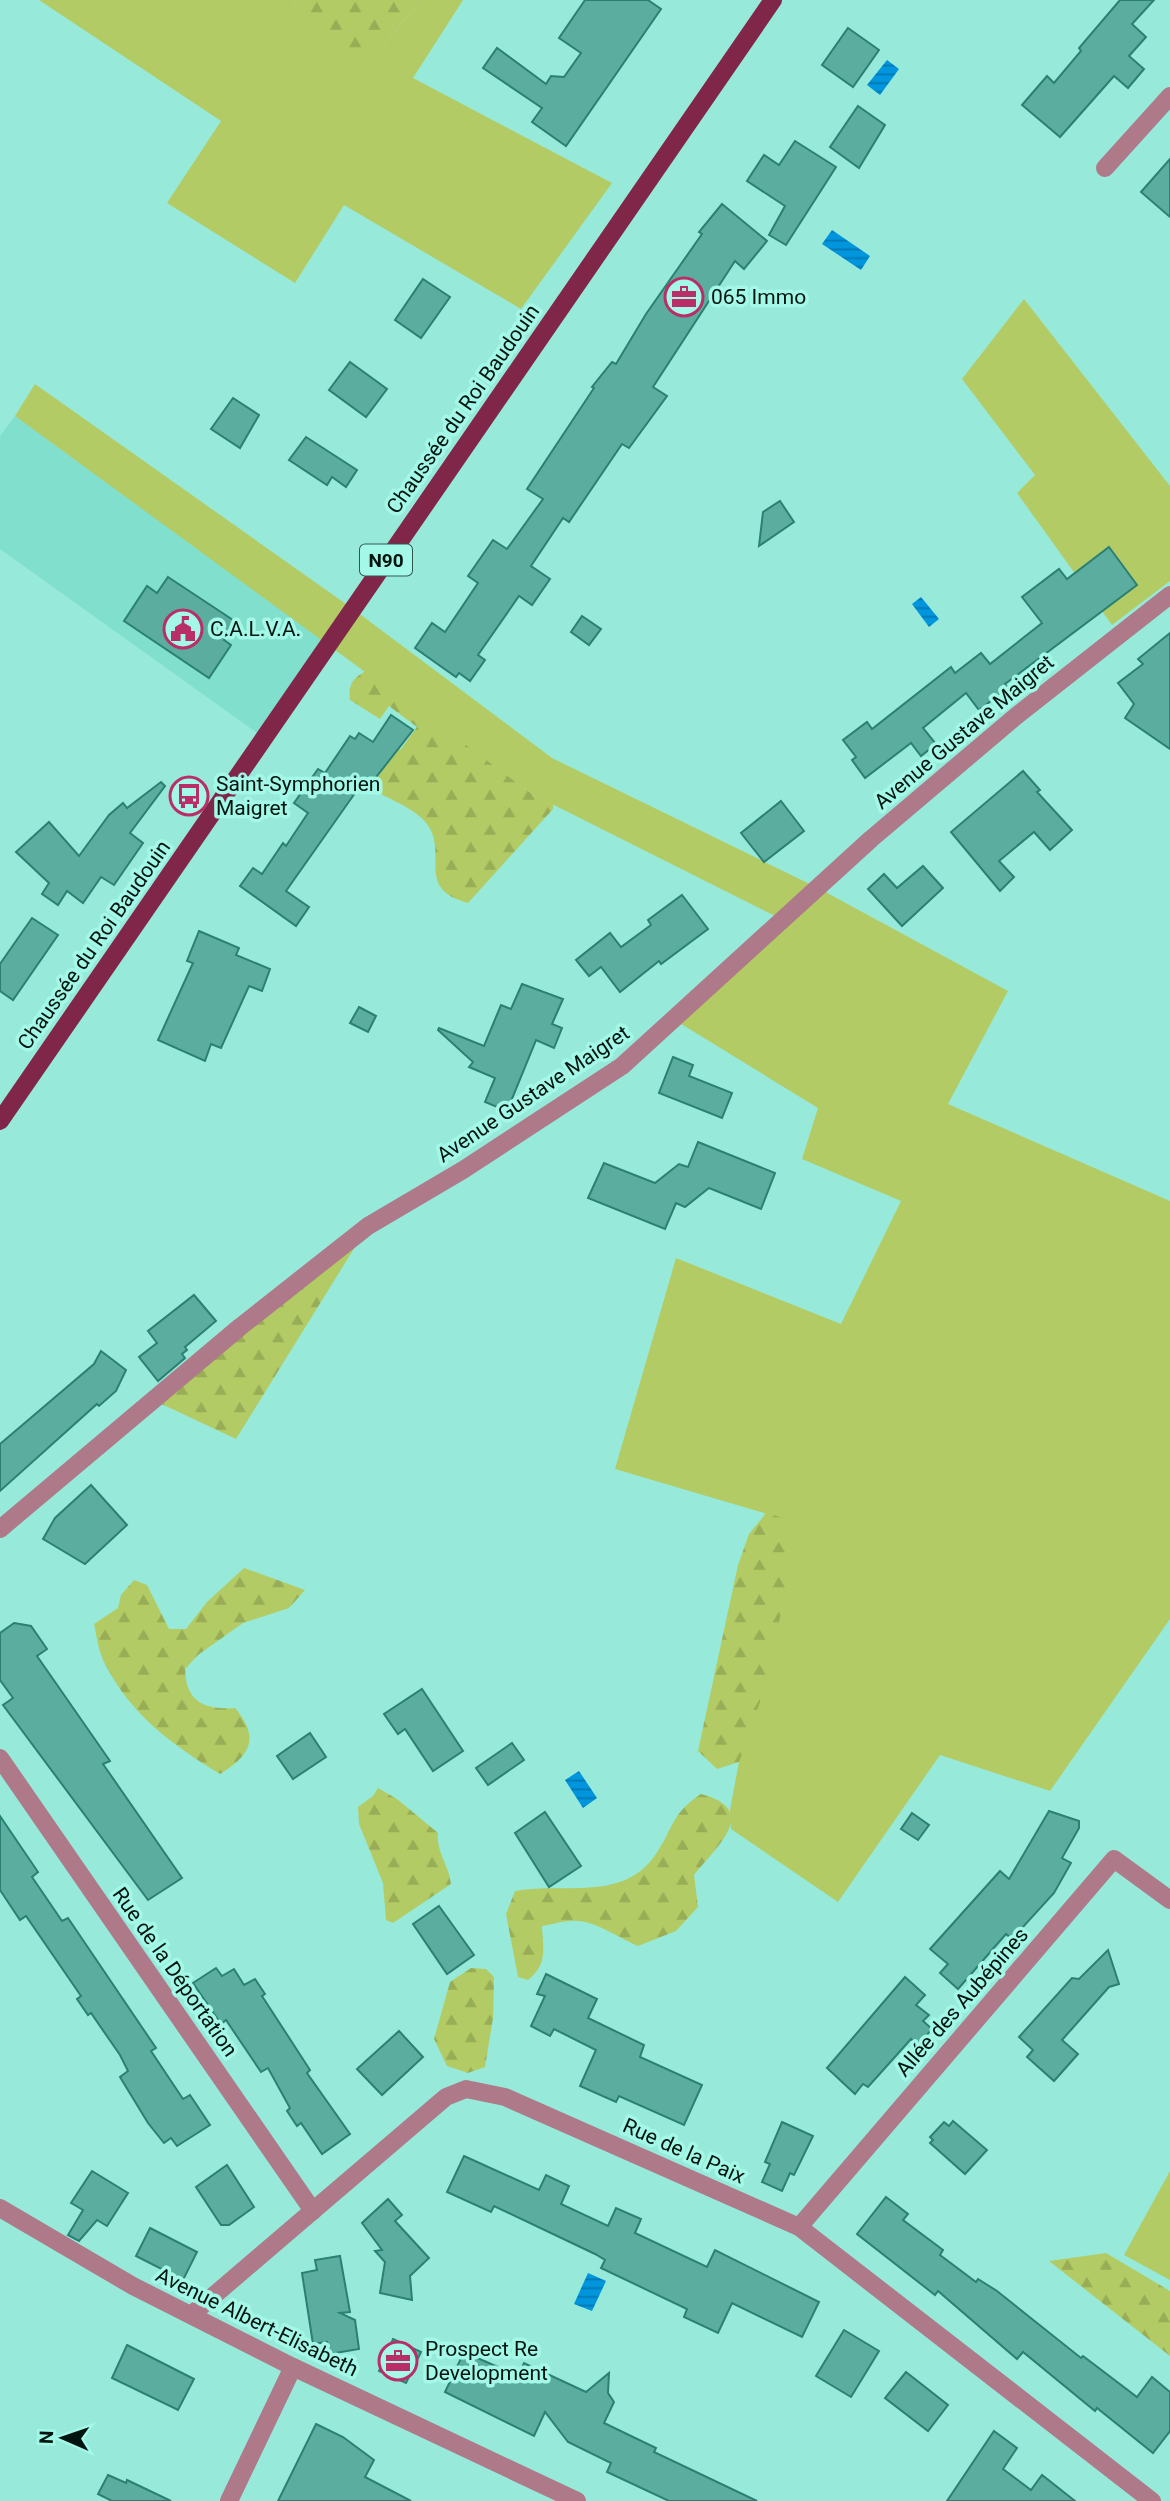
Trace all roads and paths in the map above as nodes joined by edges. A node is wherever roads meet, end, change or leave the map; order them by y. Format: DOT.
graph roads {
  1 [pos="773,0"];
  2 [pos="1170,96"];
  3 [pos="1105,167"];
  4 [pos="1170,595"];
  5 [pos="0,1121"];
  6 [pos="0,1529"];
  7 [pos="0,1758"];
  8 [pos="1170,1900"];
  9 [pos="0,2208"];
  10 [pos="313,2211"];
  11 [pos="799,2227"];
  12 [pos="191,2315"];
  13 [pos="293,2367"];
  14 [pos="229,2501"];
  15 [pos="577,2501"];
  16 [pos="1152,2501"];
  1 -- 5 [label="main road, Chaussée du Roi Baudouin / N90"];
  2 -- 3 [label="street"];
  4 -- 6 [label="street, Avenue Gustave Maigret"];
  7 -- 10 [label="street, Rue de la Déportation"];
  8 -- 11 [label="street, Allée des Aubépines"];
  9 -- 12 [label="street, Avenue Albert-Elisabeth"];
  10 -- 11 [label="street, Rue de la Paix"];
  10 -- 12 [label="street, Rue de la Paix"];
  11 -- 16 [label="street, Rue de la Paix"];
  12 -- 13 [label="street, Avenue Albert-Elisabeth"];
  13 -- 14 [label="street"];
  13 -- 15 [label="street, Avenue Albert-Elisabeth"];
}
